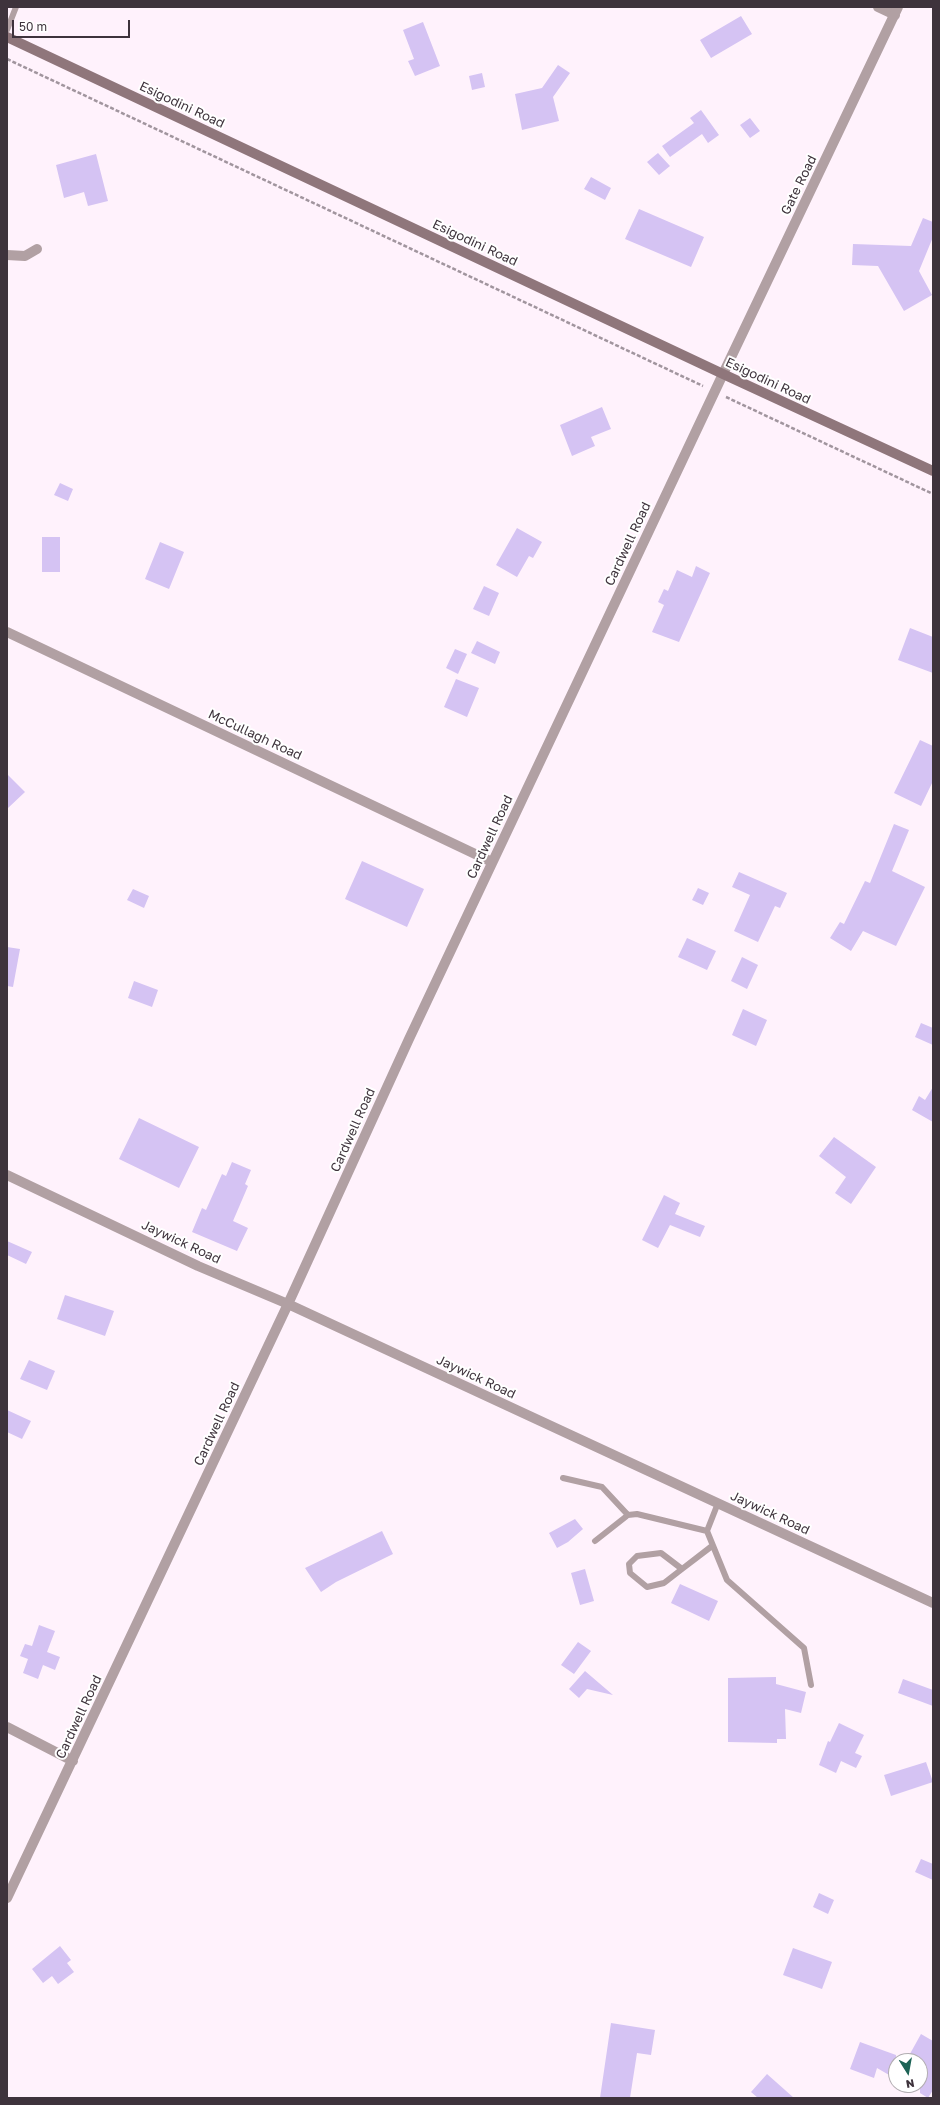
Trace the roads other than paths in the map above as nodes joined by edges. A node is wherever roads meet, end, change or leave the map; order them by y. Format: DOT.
graph roads {
  1 [pos="16,7"];
  2 [pos="878,7"];
  3 [pos="896,11"];
  4 [pos="7,30"];
  5 [pos="7,37"];
  6 [pos="37,249"];
  7 [pos="7,255"];
  8 [pos="723,374"];
  9 [pos="933,470"];
  10 [pos="7,632"];
  11 [pos="492,862"];
  12 [pos="7,1175"];
  13 [pos="288,1304"];
  14 [pos="563,1478"];
  15 [pos="718,1503"];
  16 [pos="628,1515"];
  17 [pos="707,1531"];
  18 [pos="595,1541"];
  19 [pos="712,1546"];
  20 [pos="682,1569"];
  21 [pos="933,1603"];
  22 [pos="811,1685"];
  23 [pos="7,1727"];
  24 [pos="73,1760"];
  25 [pos="7,1898"];
  1 -- 4 [label="lane"];
  2 -- 3 [label="street"];
  3 -- 8 [label="street, Gate Road"];
  5 -- 8 [label="main road, Esigodini Road"];
  6 -- 7 [label="street"];
  8 -- 9 [label="main road, Esigodini Road"];
  8 -- 11 [label="street, Cardwell Road"];
  10 -- 11 [label="street, McCullagh Road"];
  11 -- 13 [label="street, Cardwell Road"];
  12 -- 13 [label="street, Jaywick Road"];
  13 -- 15 [label="street, Jaywick Road"];
  13 -- 24 [label="street, Cardwell Road"];
  14 -- 16 [label="lane"];
  15 -- 17 [label="lane"];
  15 -- 21 [label="street, Jaywick Road"];
  16 -- 17 [label="lane"];
  16 -- 18 [label="lane"];
  17 -- 19 [label="lane"];
  19 -- 20 [label="lane"];
  19 -- 22 [label="lane"];
  20 -- 20 [label="lane"];
  23 -- 24 [label="street"];
  24 -- 25 [label="street, Cardwell Road"];
}
